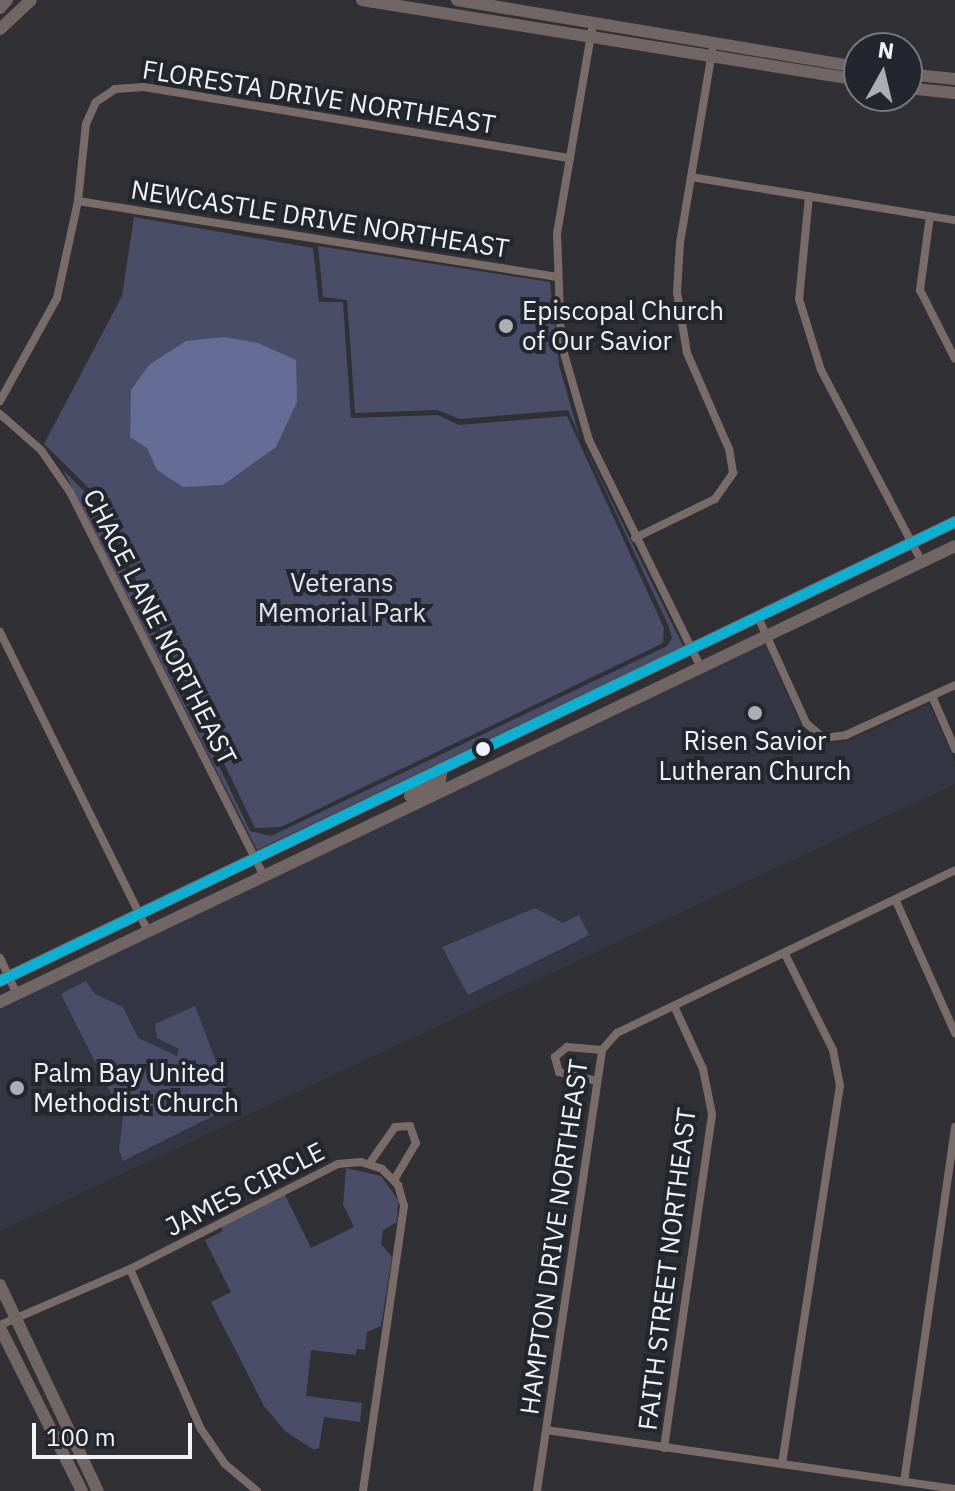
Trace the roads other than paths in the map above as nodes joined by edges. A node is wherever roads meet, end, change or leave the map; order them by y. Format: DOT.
graph roads {
  1 [pos="7,0"];
  2 [pos="31,0"];
  3 [pos="362,0"];
  4 [pos="457,0"];
  5 [pos="410,4"];
  6 [pos="0,8"];
  7 [pos="593,23"];
  8 [pos="0,29"];
  9 [pos="591,37"];
  10 [pos="714,43"];
  11 [pos="711,56"];
  12 [pos="843,64"];
  13 [pos="923,76"];
  14 [pos="843,77"];
  15 [pos="955,79"];
  16 [pos="923,90"];
  17 [pos="955,93"];
  18 [pos="570,158"];
  19 [pos="691,177"];
  20 [pos="809,196"];
  21 [pos="78,201"];
  22 [pos="930,216"];
  23 [pos="955,220"];
  24 [pos="556,277"];
  25 [pos="955,359"];
  26 [pos="0,401"];
  27 [pos="0,414"];
  28 [pos="955,522"];
  29 [pos="635,538"];
  30 [pos="911,543"];
  31 [pos="955,546"];
  32 [pos="922,562"];
  33 [pos="758,617"];
  34 [pos="0,632"];
  35 [pos="766,634"];
  36 [pos="691,648"];
  37 [pos="701,668"];
  38 [pos="955,685"];
  39 [pos="594,695"];
  40 [pos="932,696"];
  41 [pos="510,736"];
  42 [pos="955,749"];
  43 [pos="522,751"];
  44 [pos="442,768"];
  45 [pos="454,784"];
  46 [pos="388,794"];
  47 [pos="375,821"];
  48 [pos="340,838"];
  49 [pos="255,858"];
  50 [pos="955,870"];
  51 [pos="263,874"];
  52 [pos="896,901"];
  53 [pos="139,914"];
  54 [pos="148,932"];
  55 [pos="785,954"];
  56 [pos="0,958"];
  57 [pos="5,979"];
  58 [pos="17,994"];
  59 [pos="0,1002"];
  60 [pos="674,1006"];
  61 [pos="955,1033"];
  62 [pos="602,1050"];
  63 [pos="597,1081"];
  64 [pos="955,1127"];
  65 [pos="369,1164"];
  66 [pos="394,1180"];
  67 [pos="130,1269"];
  68 [pos="0,1285"];
  69 [pos="15,1318"];
  70 [pos="0,1326"];
  71 [pos="546,1430"];
  72 [pos="664,1448"];
  73 [pos="79,1450"];
  74 [pos="64,1457"];
  75 [pos="782,1464"];
  76 [pos="904,1482"];
  77 [pos="955,1489"];
  78 [pos="82,1491"];
  79 [pos="98,1491"];
  80 [pos="257,1491"];
  81 [pos="363,1491"];
  82 [pos="537,1491"];
  1 -- 6 [label="street"];
  2 -- 8 [label="street"];
  3 -- 5 [label="street"];
  4 -- 7 [label="street"];
  5 -- 9 [label="street"];
  7 -- 9 [label="street"];
  7 -- 10 [label="street"];
  9 -- 11 [label="street"];
  9 -- 18 [label="street"];
  10 -- 11 [label="street"];
  10 -- 12 [label="street"];
  11 -- 14 [label="street"];
  11 -- 19 [label="street"];
  13 -- 15 [label="street"];
  16 -- 17 [label="street"];
  18 -- 21 [label="street, FLORESTA DRIVE NORTHEAST"];
  18 -- 24 [label="street"];
  19 -- 20 [label="street"];
  19 -- 29 [label="street"];
  20 -- 22 [label="street"];
  20 -- 30 [label="street"];
  21 -- 24 [label="street, NEWCASTLE DRIVE NORTHEAST"];
  21 -- 26 [label="street, FLORESTA DRIVE NORTHEAST"];
  22 -- 23 [label="street"];
  22 -- 25 [label="street"];
  24 -- 29 [label="street"];
  27 -- 49 [label="street, CHACE LANE NORTHEAST"];
  28 -- 30 [label="street"];
  29 -- 36 [label="street"];
  30 -- 32 [label="street"];
  30 -- 33 [label="street"];
  31 -- 32 [label="street"];
  32 -- 35 [label="street"];
  33 -- 35 [label="street"];
  33 -- 36 [label="street"];
  34 -- 53 [label="street"];
  35 -- 37 [label="street"];
  35 -- 40 [label="street"];
  36 -- 37 [label="street"];
  36 -- 39 [label="street"];
  37 -- 43 [label="street"];
  38 -- 40 [label="street"];
  39 -- 41 [label="street"];
  39 -- 43 [label="street"];
  40 -- 42 [label="street"];
  41 -- 44 [label="street"];
  41 -- 45 [label="street"];
  43 -- 45 [label="street"];
  44 -- 46 [label="street"];
  44 -- 47 [label="street"];
  45 -- 47 [label="street"];
  46 -- 48 [label="street"];
  46 -- 49 [label="street"];
  47 -- 48 [label="street"];
  48 -- 51 [label="street"];
  49 -- 51 [label="street, CHACE LANE NORTHEAST"];
  49 -- 53 [label="street"];
  50 -- 52 [label="street, HAMPTON DRIVE NORTHEAST"];
  51 -- 54 [label="street"];
  52 -- 55 [label="street, HAMPTON DRIVE NORTHEAST"];
  52 -- 61 [label="street"];
  53 -- 54 [label="street"];
  53 -- 57 [label="street"];
  54 -- 58 [label="street"];
  55 -- 60 [label="street, HAMPTON DRIVE NORTHEAST"];
  55 -- 75 [label="street"];
  56 -- 57 [label="street"];
  57 -- 58 [label="street"];
  58 -- 59 [label="street"];
  60 -- 62 [label="street, HAMPTON DRIVE NORTHEAST"];
  60 -- 72 [label="street, FAITH STREET NORTHEAST"];
  62 -- 63 [label="street, HAMPTON DRIVE NORTHEAST"];
  62 -- 63 [label="street"];
  63 -- 71 [label="street, HAMPTON DRIVE NORTHEAST"];
  64 -- 76 [label="street"];
  65 -- 66 [label="street"];
  65 -- 66 [label="street"];
  65 -- 67 [label="street, JAMES CIRCLE"];
  66 -- 81 [label="street"];
  67 -- 69 [label="street, JAMES CIRCLE"];
  67 -- 80 [label="street"];
  68 -- 69 [label="street"];
  69 -- 70 [label="street, JAMES CIRCLE"];
  69 -- 73 [label="street"];
  70 -- 74 [label="street"];
  71 -- 72 [label="street"];
  71 -- 82 [label="street, HAMPTON DRIVE NORTHEAST"];
  72 -- 75 [label="street"];
  73 -- 74 [label="street"];
  73 -- 79 [label="street"];
  74 -- 78 [label="street"];
  75 -- 76 [label="street"];
  76 -- 77 [label="street"];
}
